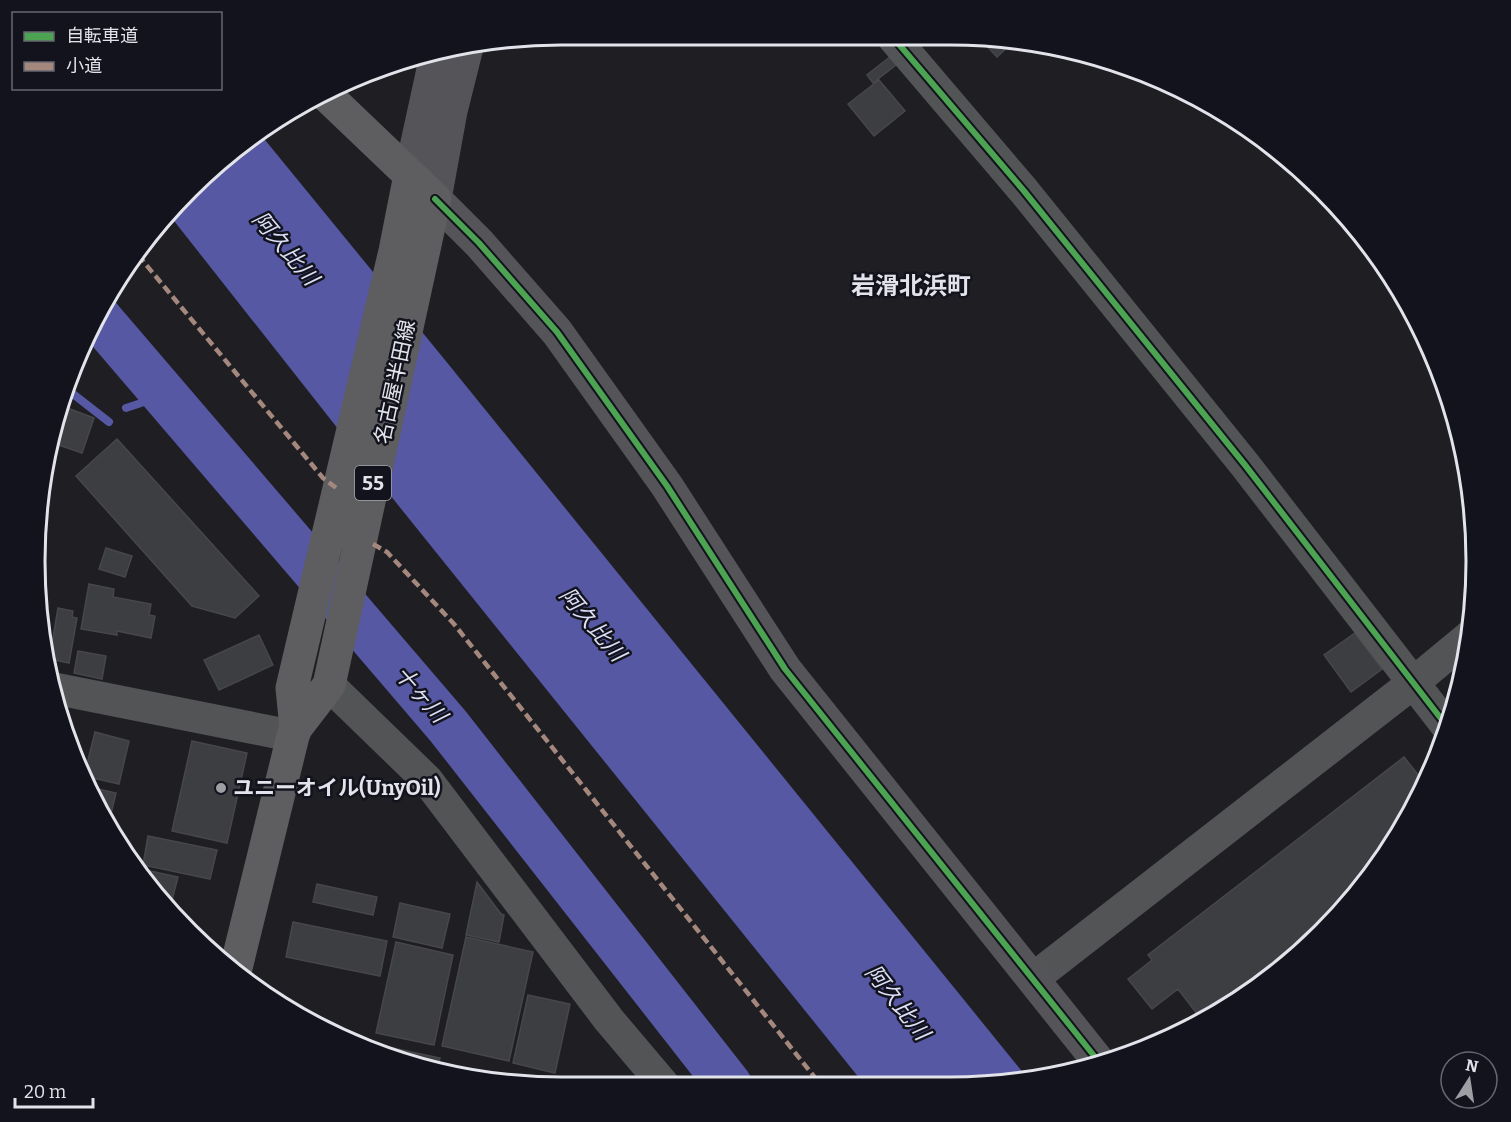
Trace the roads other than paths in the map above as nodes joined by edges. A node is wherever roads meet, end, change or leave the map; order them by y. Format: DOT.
graph roads {
  1 [pos="900,45"];
  2 [pos="464,54"];
  3 [pos="435,61"];
  4 [pos="331,99"];
  5 [pos="410,175"];
  6 [pos="435,199"];
  7 [pos="1459,645"];
  8 [pos="1413,683"];
  9 [pos="329,685"];
  10 [pos="62,690"];
  11 [pos="1441,719"];
  12 [pos="294,732"];
  13 [pos="237,962"];
  14 [pos="1034,978"];
  15 [pos="1094,1056"];
  16 [pos="657,1077"];
  1 -- 8 [label="street"];
  2 -- 6 [label="street"];
  3 -- 5 [label="street"];
  4 -- 5 [label="main road"];
  5 -- 6 [label="main road"];
  5 -- 12 [label="main road, 名古屋半田線 / 55"];
  6 -- 9 [label="main road, 名古屋半田線 / 55"];
  6 -- 14 [label="street"];
  7 -- 8 [label="street"];
  8 -- 11 [label="street"];
  8 -- 14 [label="street"];
  9 -- 12 [label="main road, 名古屋半田線 / 55"];
  9 -- 16 [label="street"];
  10 -- 12 [label="street"];
  12 -- 13 [label="main road, 名古屋半田線 / 55"];
  14 -- 15 [label="street"];
}
